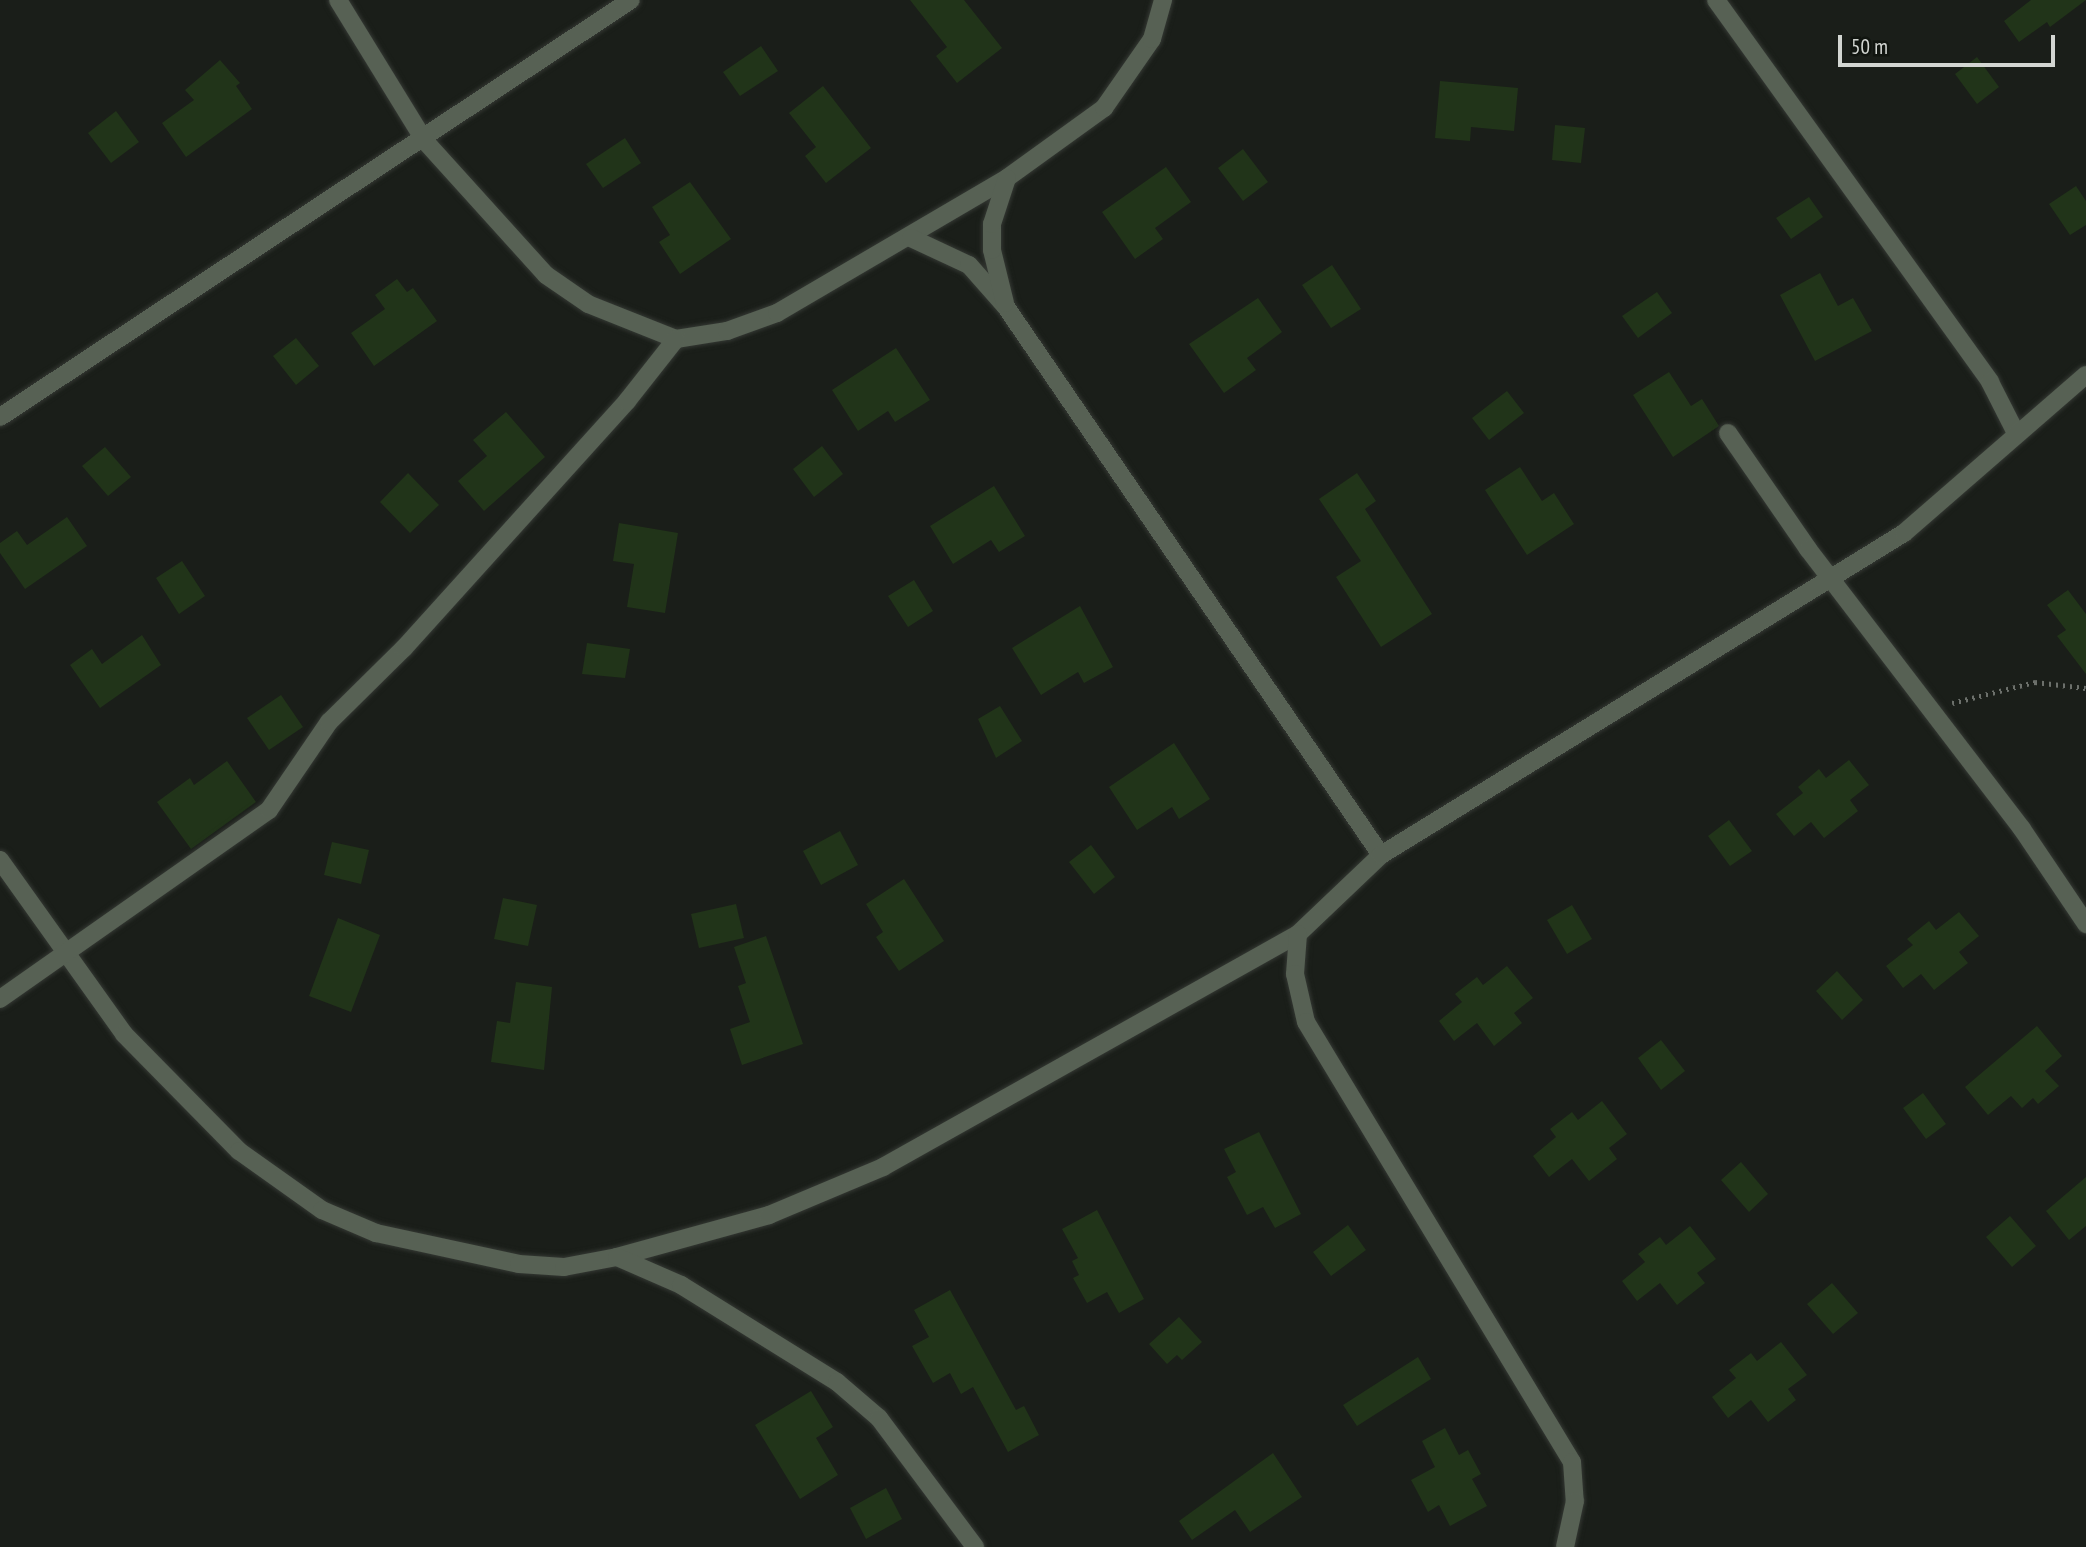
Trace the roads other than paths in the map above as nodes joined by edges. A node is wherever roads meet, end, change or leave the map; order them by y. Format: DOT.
graph roads {
  1 [pos="338,0"];
  2 [pos="631,0"];
  3 [pos="1163,0"];
  4 [pos="1716,0"];
  5 [pos="424,140"];
  6 [pos="1007,178"];
  7 [pos="911,238"];
  8 [pos="1006,307"];
  9 [pos="676,339"];
  10 [pos="2086,375"];
  11 [pos="0,417"];
  12 [pos="1728,433"];
  13 [pos="2016,433"];
  14 [pos="1831,577"];
  15 [pos="1381,855"];
  16 [pos="0,860"];
  17 [pos="2086,924"];
  18 [pos="1298,934"];
  19 [pos="65,951"];
  20 [pos="0,999"];
  21 [pos="617,1257"];
  22 [pos="975,1547"];
  23 [pos="1565,1547"];
  1 -- 5 [label="street"];
  2 -- 5 [label="street"];
  3 -- 6 [label="street"];
  4 -- 13 [label="street"];
  5 -- 9 [label="street"];
  5 -- 11 [label="street"];
  6 -- 7 [label="street"];
  6 -- 8 [label="street"];
  7 -- 8 [label="street"];
  7 -- 9 [label="street"];
  8 -- 15 [label="street"];
  9 -- 19 [label="street"];
  10 -- 13 [label="street"];
  12 -- 14 [label="street"];
  13 -- 14 [label="street"];
  14 -- 15 [label="street"];
  14 -- 17 [label="street"];
  15 -- 18 [label="street"];
  16 -- 19 [label="street"];
  18 -- 21 [label="street"];
  18 -- 23 [label="street"];
  19 -- 20 [label="street"];
  19 -- 21 [label="street"];
  21 -- 22 [label="street"];
}
